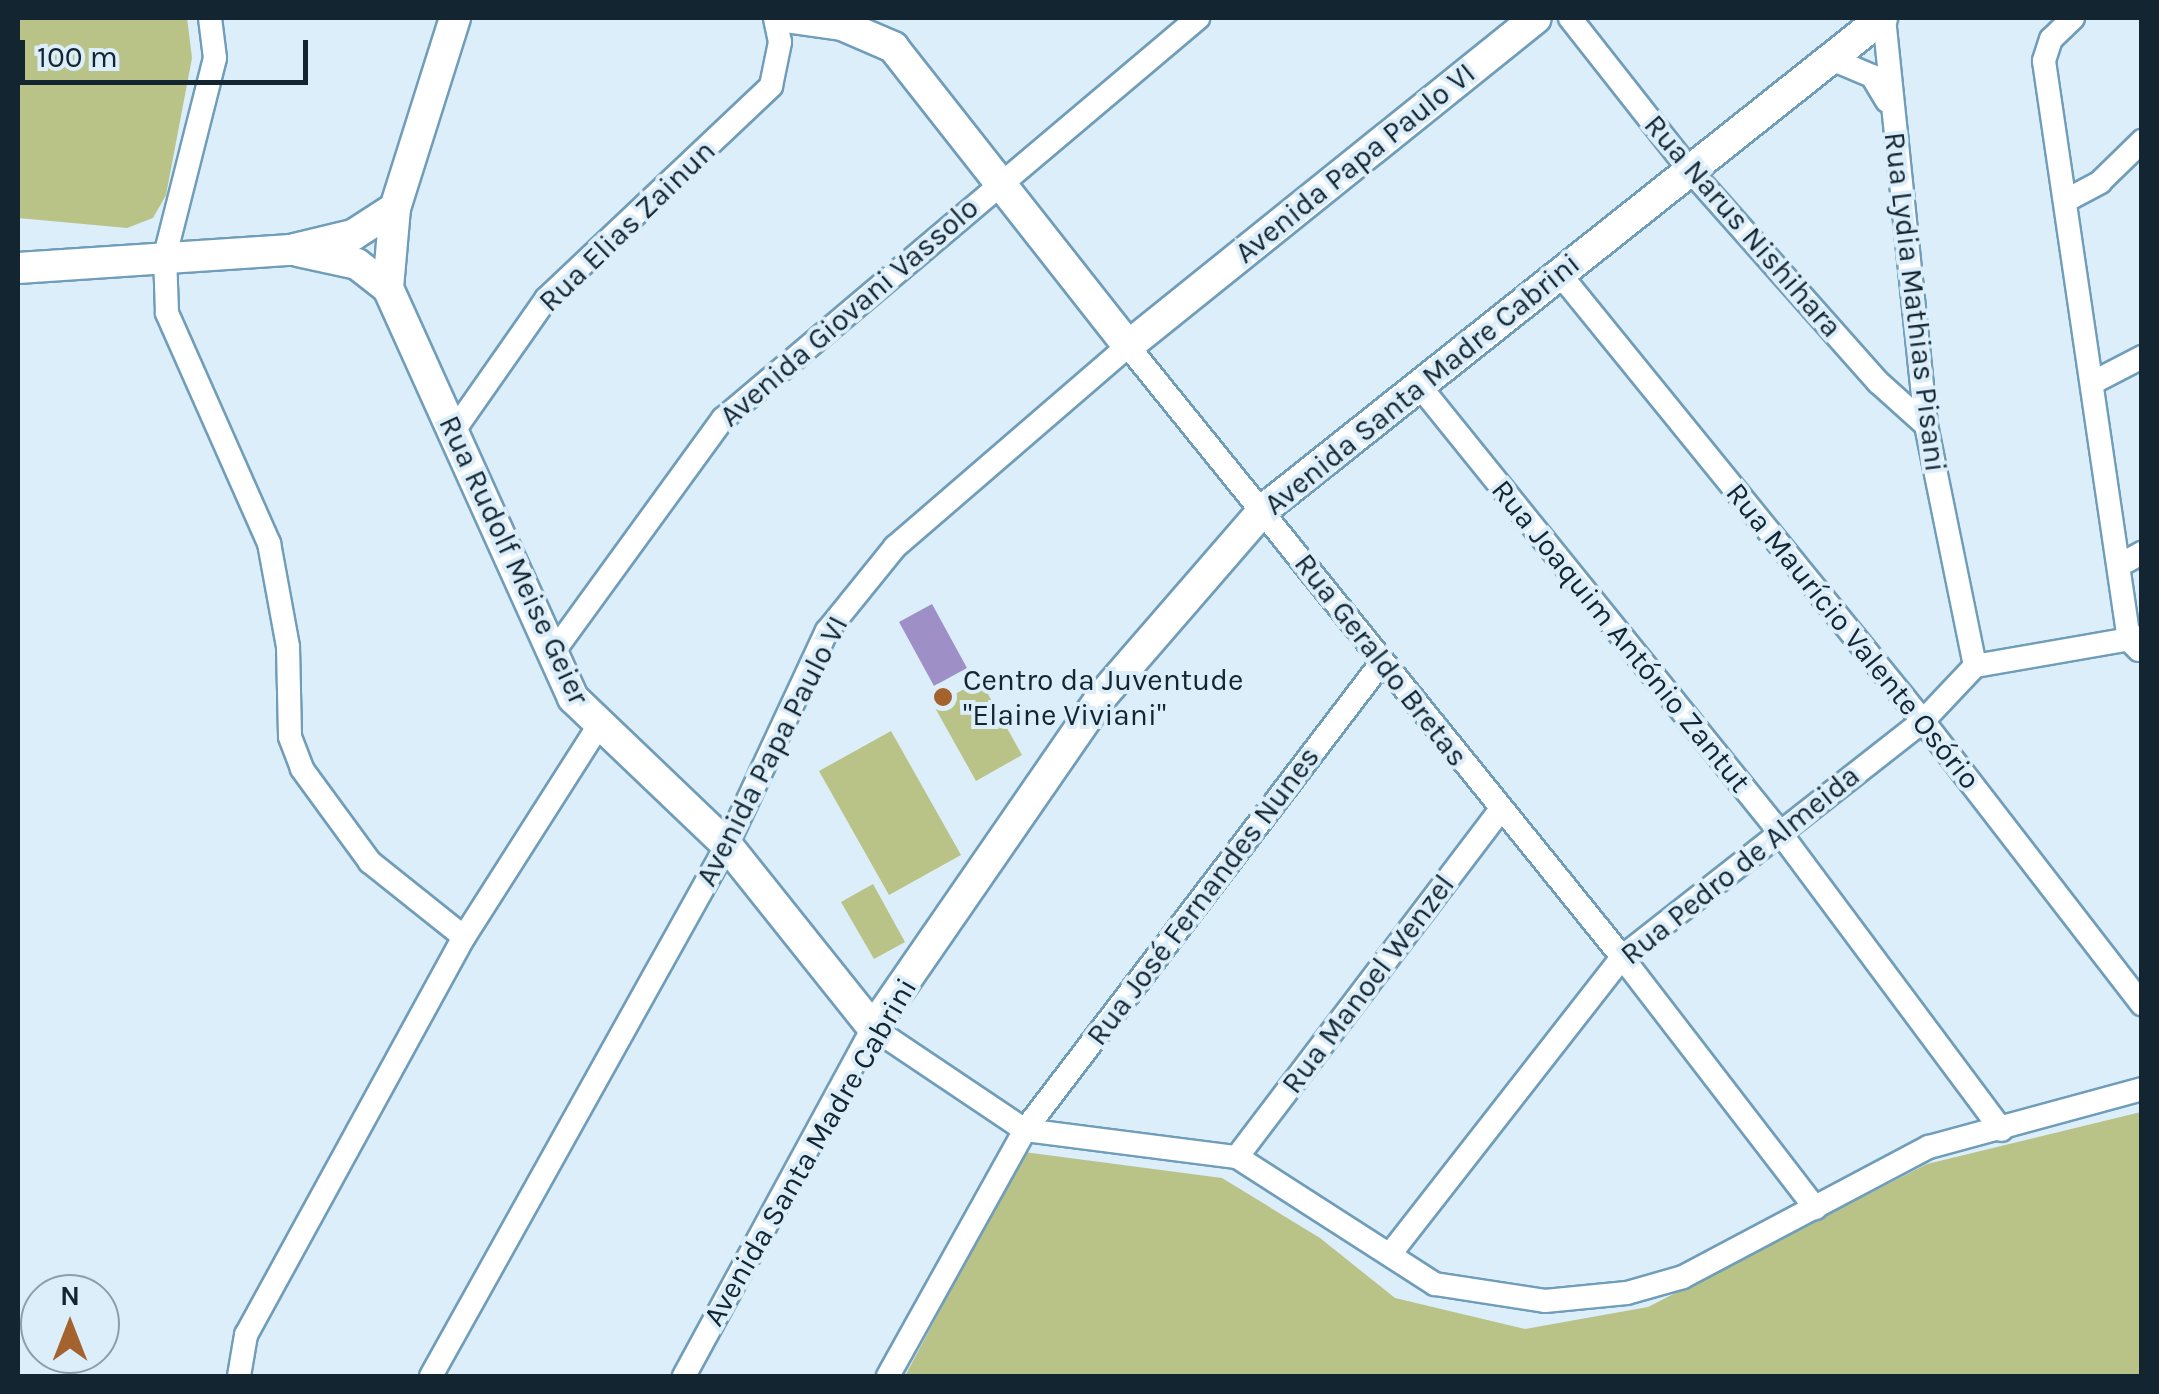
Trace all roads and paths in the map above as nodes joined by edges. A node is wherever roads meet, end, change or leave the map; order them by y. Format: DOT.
graph roads {
  1 [pos="210,18"];
  2 [pos="455,18"];
  3 [pos="776,18"];
  4 [pos="792,18"];
  5 [pos="875,18"];
  6 [pos="1198,18"];
  7 [pos="1536,18"];
  8 [pos="1570,18"];
  9 [pos="1883,18"];
  10 [pos="2073,18"];
  11 [pos="832,21"];
  12 [pos="894,47"];
  13 [pos="1823,64"];
  14 [pos="1892,114"];
  15 [pos="2142,141"];
  16 [pos="1688,168"];
  17 [pos="998,185"];
  18 [pos="2065,201"];
  19 [pos="396,208"];
  20 [pos="290,250"];
  21 [pos="166,255"];
  22 [pos="18,268"];
  23 [pos="1559,273"];
  24 [pos="388,288"];
  25 [pos="1128,346"];
  26 [pos="2142,356"];
  27 [pos="2092,382"];
  28 [pos="1418,384"];
  29 [pos="1926,425"];
  30 [pos="453,432"];
  31 [pos="1263,510"];
  32 [pos="2142,552"];
  33 [pos="2120,565"];
  34 [pos="2137,643"];
  35 [pos="552,654"];
  36 [pos="1382,662"];
  37 [pos="1975,666"];
  38 [pos="1923,720"];
  39 [pos="598,725"];
  40 [pos="1500,810"];
  41 [pos="1778,830"];
  42 [pos="728,845"];
  43 [pos="464,936"];
  44 [pos="1622,957"];
  45 [pos="2142,1004"];
  46 [pos="873,1028"];
  47 [pos="2142,1090"];
  48 [pos="1025,1130"];
  49 [pos="2002,1130"];
  50 [pos="1237,1156"];
  51 [pos="1815,1208"];
  52 [pos="1390,1252"];
  53 [pos="240,1376"];
  54 [pos="431,1376"];
  55 [pos="684,1376"];
  56 [pos="888,1376"];
  1 -- 21 [label="street"];
  2 -- 19 [label="main road"];
  3 -- 30 [label="street, Rua Elias Zainun"];
  4 -- 11 [label="main road"];
  5 -- 12 [label="street, Rua Geraldo Bretas"];
  6 -- 17 [label="street, Avenida Giovani Vassolo"];
  7 -- 25 [label="main road, Avenida Papa Paulo VI"];
  8 -- 16 [label="street, Rua Narus Nishihara"];
  9 -- 13 [label="main road, Avenida Santa Madre Cabrini"];
  9 -- 14 [label="street, Rua Lydia Mathias Pisani"];
  10 -- 18 [label="street"];
  11 -- 12 [label="main road"];
  12 -- 17 [label="main road, Rua Geraldo Bretas"];
  13 -- 14 [label="street"];
  13 -- 16 [label="main road, Avenida Santa Madre Cabrini"];
  14 -- 29 [label="street, Rua Lydia Mathias Pisani"];
  15 -- 18 [label="street"];
  16 -- 23 [label="main road, Avenida Santa Madre Cabrini"];
  16 -- 29 [label="street, Rua Narus Nishihara"];
  17 -- 25 [label="main road, Rua Geraldo Bretas"];
  17 -- 35 [label="street, Avenida Giovani Vassolo"];
  18 -- 27 [label="street"];
  19 -- 20 [label="main road"];
  19 -- 24 [label="main road"];
  20 -- 21 [label="main road"];
  20 -- 24 [label="main road"];
  21 -- 22 [label="main road"];
  21 -- 43 [label="street"];
  23 -- 28 [label="main road, Avenida Santa Madre Cabrini"];
  23 -- 38 [label="street, Rua Maurício Valente Osório"];
  24 -- 30 [label="main road, Rua Rudolf Meise Geier"];
  25 -- 31 [label="street, Rua Geraldo Bretas"];
  25 -- 42 [label="street, Avenida Papa Paulo VI"];
  26 -- 27 [label="street"];
  27 -- 33 [label="street"];
  28 -- 31 [label="main road, Avenida Santa Madre Cabrini"];
  28 -- 41 [label="street, Rua Joaquim António Zantut"];
  29 -- 37 [label="street, Rua Lydia Mathias Pisani"];
  30 -- 35 [label="main road, Rua Rudolf Meise Geier"];
  31 -- 36 [label="street, Rua Geraldo Bretas"];
  31 -- 46 [label="main road, Avenida Santa Madre Cabrini"];
  32 -- 33 [label="street"];
  33 -- 34 [label="street"];
  34 -- 37 [label="street"];
  35 -- 39 [label="main road, Rua Rudolf Meise Geier"];
  36 -- 40 [label="street, Rua Geraldo Bretas"];
  36 -- 48 [label="street, Rua José Fernandes Nunes"];
  37 -- 38 [label="street, Rua Pedro de Almeida"];
  38 -- 41 [label="street, Rua Pedro de Almeida"];
  38 -- 45 [label="street, Rua Maurício Valente Osório"];
  39 -- 42 [label="main road, Rua Rudolf Meise Geier"];
  39 -- 43 [label="street"];
  40 -- 44 [label="street, Rua Geraldo Bretas"];
  40 -- 50 [label="street, Rua Manoel Wenzel"];
  41 -- 44 [label="street, Rua Pedro de Almeida"];
  41 -- 49 [label="street, Rua Joaquim António Zantut"];
  42 -- 46 [label="main road, Rua Rudolf Meise Geier"];
  42 -- 54 [label="street, Avenida Papa Paulo VI"];
  43 -- 53 [label="street"];
  44 -- 51 [label="street, Rua Geraldo Bretas"];
  44 -- 52 [label="street, Rua Pedro de Almeida"];
  46 -- 48 [label="street, Rua Rudolf Meise Geier"];
  46 -- 55 [label="street, Avenida Santa Madre Cabrini"];
  47 -- 49 [label="street"];
  48 -- 50 [label="street"];
  48 -- 56 [label="street, Rua José Fernandes Nunes"];
  49 -- 51 [label="street"];
  50 -- 52 [label="street"];
  51 -- 52 [label="street"];
}
